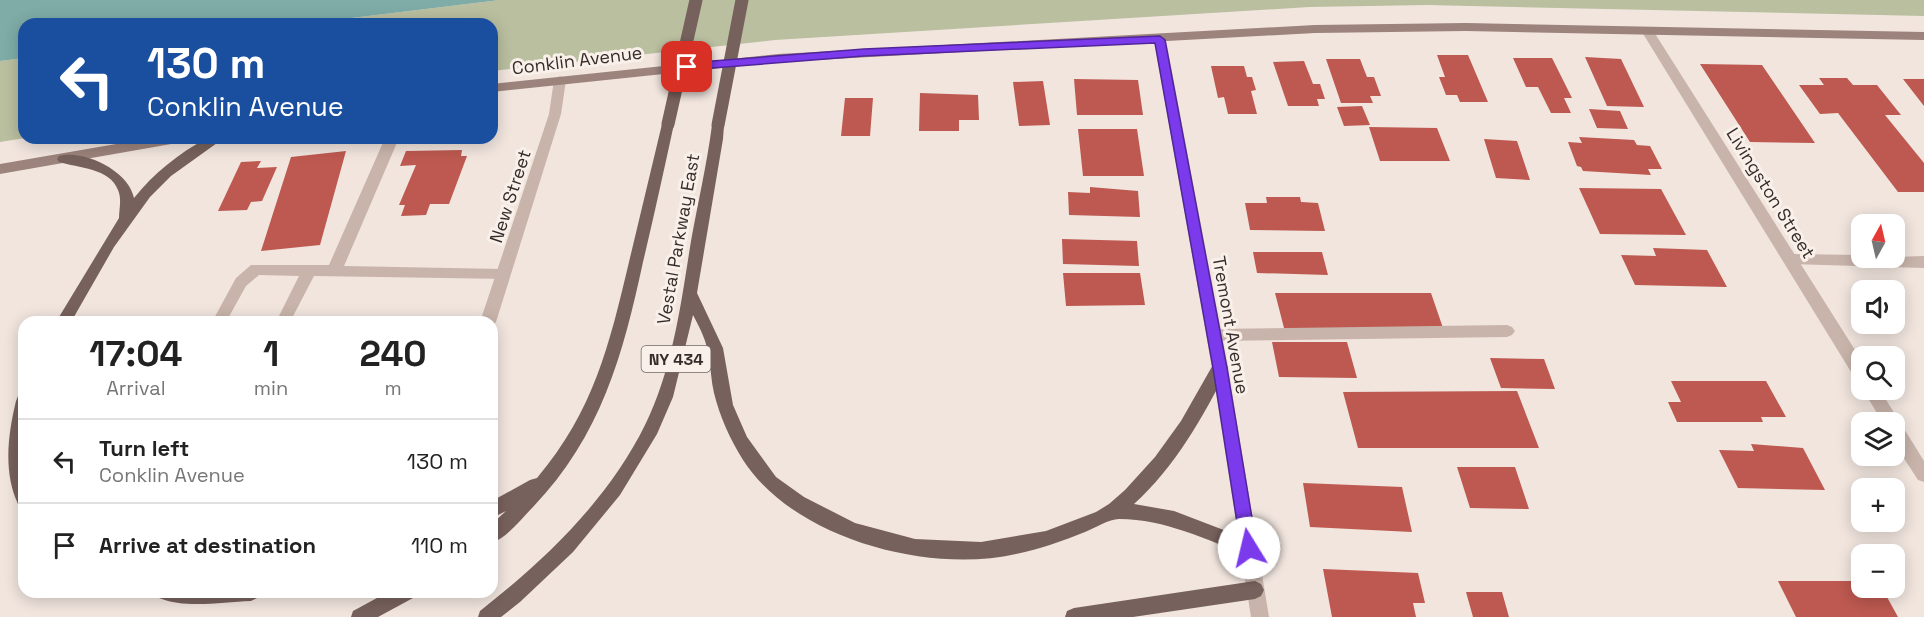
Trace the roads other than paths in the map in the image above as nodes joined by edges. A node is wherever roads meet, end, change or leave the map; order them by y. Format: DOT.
graph roads {
  1 [pos="696,0"];
  2 [pos="742,0"];
  3 [pos="1648,32"];
  4 [pos="1924,36"];
  5 [pos="1160,40"];
  6 [pos="560,80"];
  7 [pos="498,87"];
  8 [pos="145,144"];
  9 [pos="208,144"];
  10 [pos="389,144"];
  11 [pos="64,159"];
  12 [pos="0,169"];
  13 [pos="124,219"];
  14 [pos="1790,260"];
  15 [pos="1924,262"];
  16 [pos="309,271"];
  17 [pos="334,271"];
  18 [pos="503,275"];
  19 [pos="690,293"];
  20 [pos="67,316"];
  21 [pos="222,316"];
  22 [pos="287,316"];
  23 [pos="490,316"];
  24 [pos="1507,331"];
  25 [pos="1214,335"];
  26 [pos="1851,357"];
  27 [pos="1220,368"];
  28 [pos="18,441"];
  29 [pos="1905,445"];
  30 [pos="18,464"];
  31 [pos="1924,475"];
  32 [pos="543,481"];
  33 [pos="498,507"];
  34 [pos="1113,512"];
  35 [pos="498,529"];
  36 [pos="1249,548"];
  37 [pos="1255,590"];
  38 [pos="396,598"];
  39 [pos="360,617"];
  40 [pos="487,617"];
  41 [pos="1074,617"];
  42 [pos="1260,617"];
  1 -- 32 [label="main road, Vestal Parkway East / NY 434, bridge"];
  2 -- 19 [label="main road, Vestal Parkway East / NY 434, bridge"];
  3 -- 4 [label="main road, Conklin Avenue"];
  3 -- 5 [label="main road, Conklin Avenue"];
  3 -- 14 [label="street, Livingston Street"];
  5 -- 6 [label="main road, Conklin Avenue"];
  5 -- 25 [label="street, Tremont Avenue"];
  6 -- 7 [label="main road, Conklin Avenue"];
  6 -- 18 [label="street, New Street"];
  8 -- 11 [label="main road"];
  9 -- 13 [label="main road"];
  10 -- 17 [label="street"];
  11 -- 12 [label="main road"];
  11 -- 13 [label="main road"];
  13 -- 20 [label="main road"];
  14 -- 15 [label="street"];
  14 -- 26 [label="street, Livingston Street"];
  16 -- 17 [label="street"];
  16 -- 21 [label="street"];
  16 -- 22 [label="street"];
  17 -- 18 [label="street"];
  18 -- 23 [label="street, New Street"];
  19 -- 34 [label="main road"];
  19 -- 40 [label="main road, Vestal Parkway East / NY 434"];
  24 -- 25 [label="street"];
  25 -- 27 [label="street, Tremont Avenue"];
  27 -- 34 [label="main road"];
  27 -- 36 [label="street, Tremont Avenue"];
  28 -- 30 [label="main road"];
  29 -- 31 [label="street"];
  32 -- 33 [label="main road"];
  32 -- 35 [label="main road, Vestal Parkway East / NY 434"];
  34 -- 36 [label="main road"];
  36 -- 37 [label="street, Tremont Avenue"];
  37 -- 41 [label="main road"];
  37 -- 42 [label="street, Tremont Avenue"];
  38 -- 39 [label="main road"];
}
